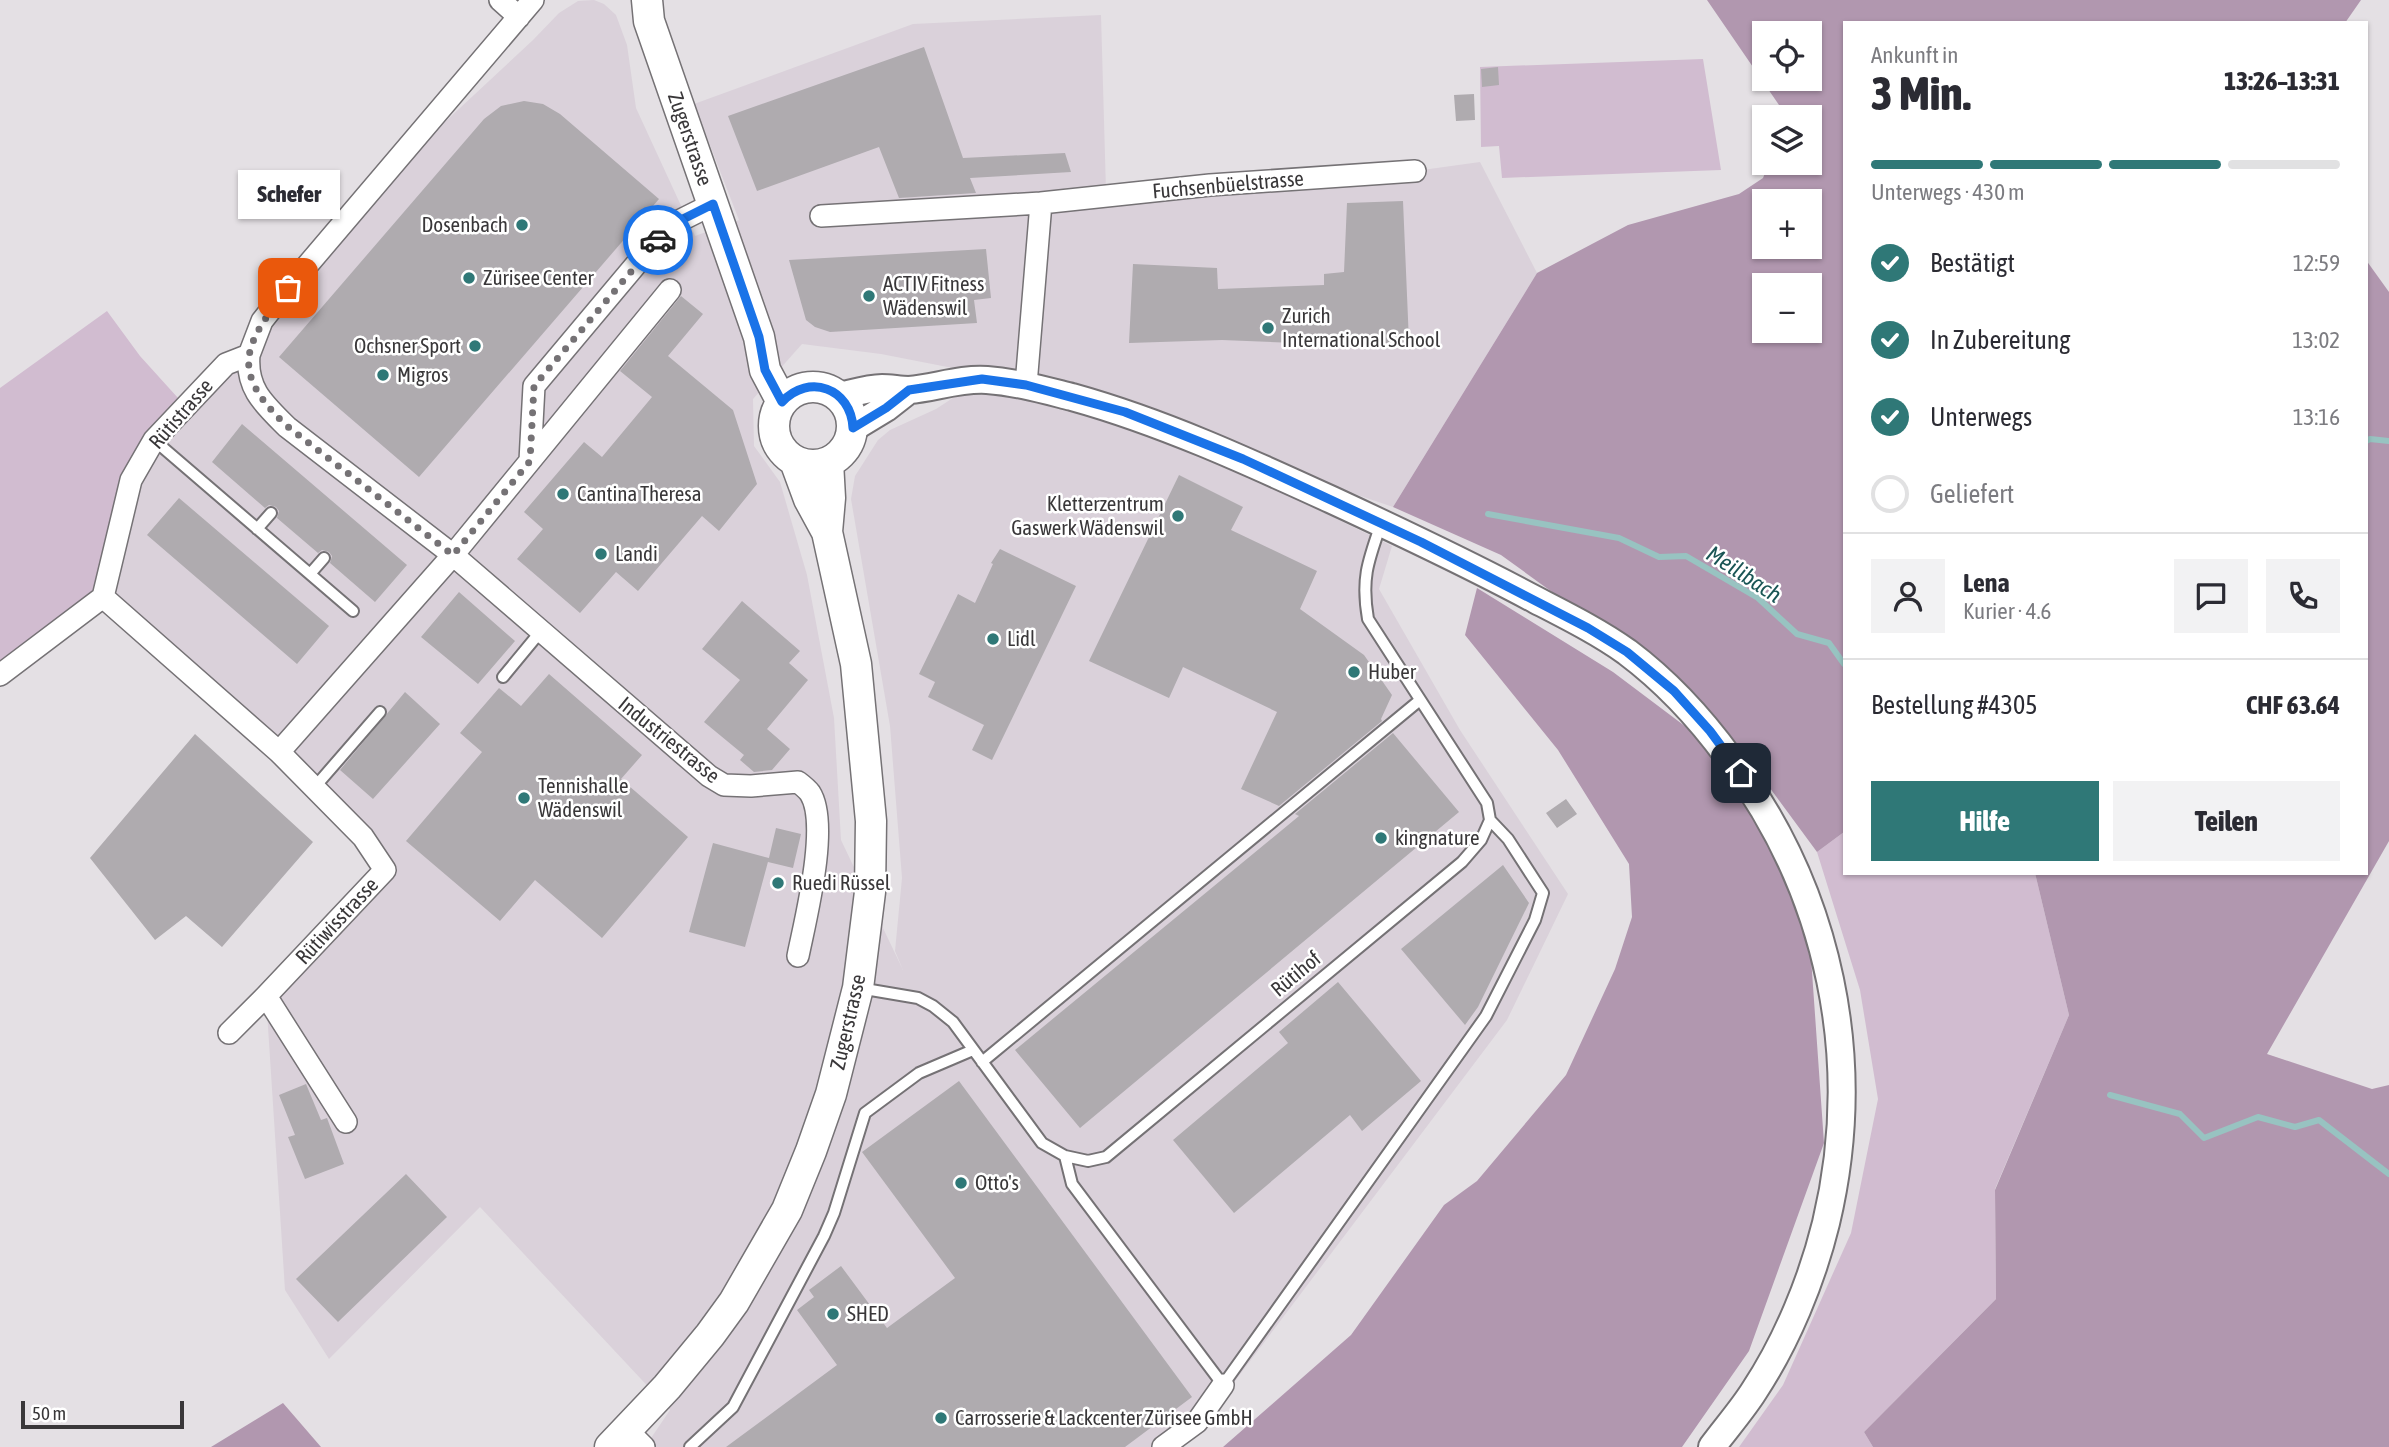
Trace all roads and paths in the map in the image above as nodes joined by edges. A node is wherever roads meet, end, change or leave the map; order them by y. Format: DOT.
graph roads {
  1 [pos="500,0"];
  2 [pos="627,0"];
  3 [pos="531,5"];
  4 [pos="648,10"];
  5 [pos="1415,171"];
  6 [pos="1041,202"];
  7 [pos="713,204"];
  8 [pos="821,216"];
  9 [pos="670,290"];
  10 [pos="249,355"];
  11 [pos="1026,385"];
  12 [pos="909,390"];
  13 [pos="793,395"];
  14 [pos="839,396"];
  15 [pos="853,428"];
  16 [pos="154,440"];
  17 [pos="530,461"];
  18 [pos="795,461"];
  19 [pos="828,463"];
  20 [pos="271,513"];
  21 [pos="1381,524"];
  22 [pos="257,529"];
  23 [pos="827,533"];
  24 [pos="453,555"];
  25 [pos="324,558"];
  26 [pos="310,574"];
  27 [pos="103,597"];
  28 [pos="353,611"];
  29 [pos="541,631"];
  30 [pos="0,675"];
  31 [pos="503,677"];
  32 [pos="1420,701"];
  33 [pos="380,712"];
  34 [pos="279,752"];
  35 [pos="314,788"];
  36 [pos="1490,820"];
  37 [pos="798,956"];
  38 [pos="858,988"];
  39 [pos="266,996"];
  40 [pos="229,1033"];
  41 [pos="973,1050"];
  42 [pos="982,1062"];
  43 [pos="346,1122"];
  44 [pos="1065,1156"];
  45 [pos="1223,1385"];
  46 [pos="627,1441"];
  47 [pos="690,1447"];
  48 [pos="1163,1447"];
  49 [pos="1713,1447"];
  1 -- 3 [label="street"];
  2 -- 4 [label="main road, Zugerstrasse"];
  3 -- 10 [label="street"];
  4 -- 7 [label="main road, Zugerstrasse"];
  5 -- 6 [label="street, Fuchsenbüelstrasse"];
  6 -- 8 [label="street, Fuchsenbüelstrasse"];
  6 -- 11 [label="street"];
  7 -- 13 [label="main road, Zugerstrasse"];
  7 -- 17 [label="street"];
  9 -- 17 [label="street"];
  10 -- 16 [label="street, Rütistrasse"];
  10 -- 24 [label="street, Industriestrasse"];
  11 -- 12 [label="street"];
  11 -- 21 [label="street"];
  12 -- 14 [label="street"];
  12 -- 15 [label="street"];
  13 -- 14 [label="main road"];
  13 -- 18 [label="main road"];
  14 -- 15 [label="main road"];
  15 -- 19 [label="main road"];
  16 -- 22 [label="lane"];
  16 -- 27 [label="street, Rütistrasse"];
  17 -- 24 [label="street"];
  18 -- 19 [label="main road"];
  18 -- 23 [label="main road, Zugerstrasse"];
  19 -- 23 [label="main road, Zugerstrasse"];
  20 -- 22 [label="lane"];
  21 -- 32 [label="lane"];
  21 -- 49 [label="street"];
  22 -- 26 [label="lane"];
  23 -- 38 [label="main road, Zugerstrasse"];
  24 -- 29 [label="street, Industriestrasse"];
  24 -- 34 [label="street"];
  25 -- 26 [label="lane"];
  26 -- 28 [label="lane"];
  27 -- 30 [label="street"];
  27 -- 34 [label="street, Rütiwisstrasse"];
  29 -- 31 [label="lane"];
  29 -- 37 [label="street, Industriestrasse"];
  32 -- 36 [label="lane"];
  32 -- 42 [label="lane"];
  33 -- 35 [label="lane"];
  34 -- 35 [label="street, Rütiwisstrasse"];
  35 -- 39 [label="street, Rütiwisstrasse"];
  36 -- 44 [label="lane, Rütihof"];
  36 -- 45 [label="lane"];
  38 -- 41 [label="lane"];
  38 -- 46 [label="main road, Zugerstrasse"];
  39 -- 40 [label="street, Rütiwisstrasse"];
  39 -- 43 [label="street"];
  41 -- 42 [label="lane"];
  41 -- 47 [label="lane"];
  42 -- 44 [label="lane"];
  44 -- 45 [label="lane"];
  45 -- 48 [label="street"];
}
